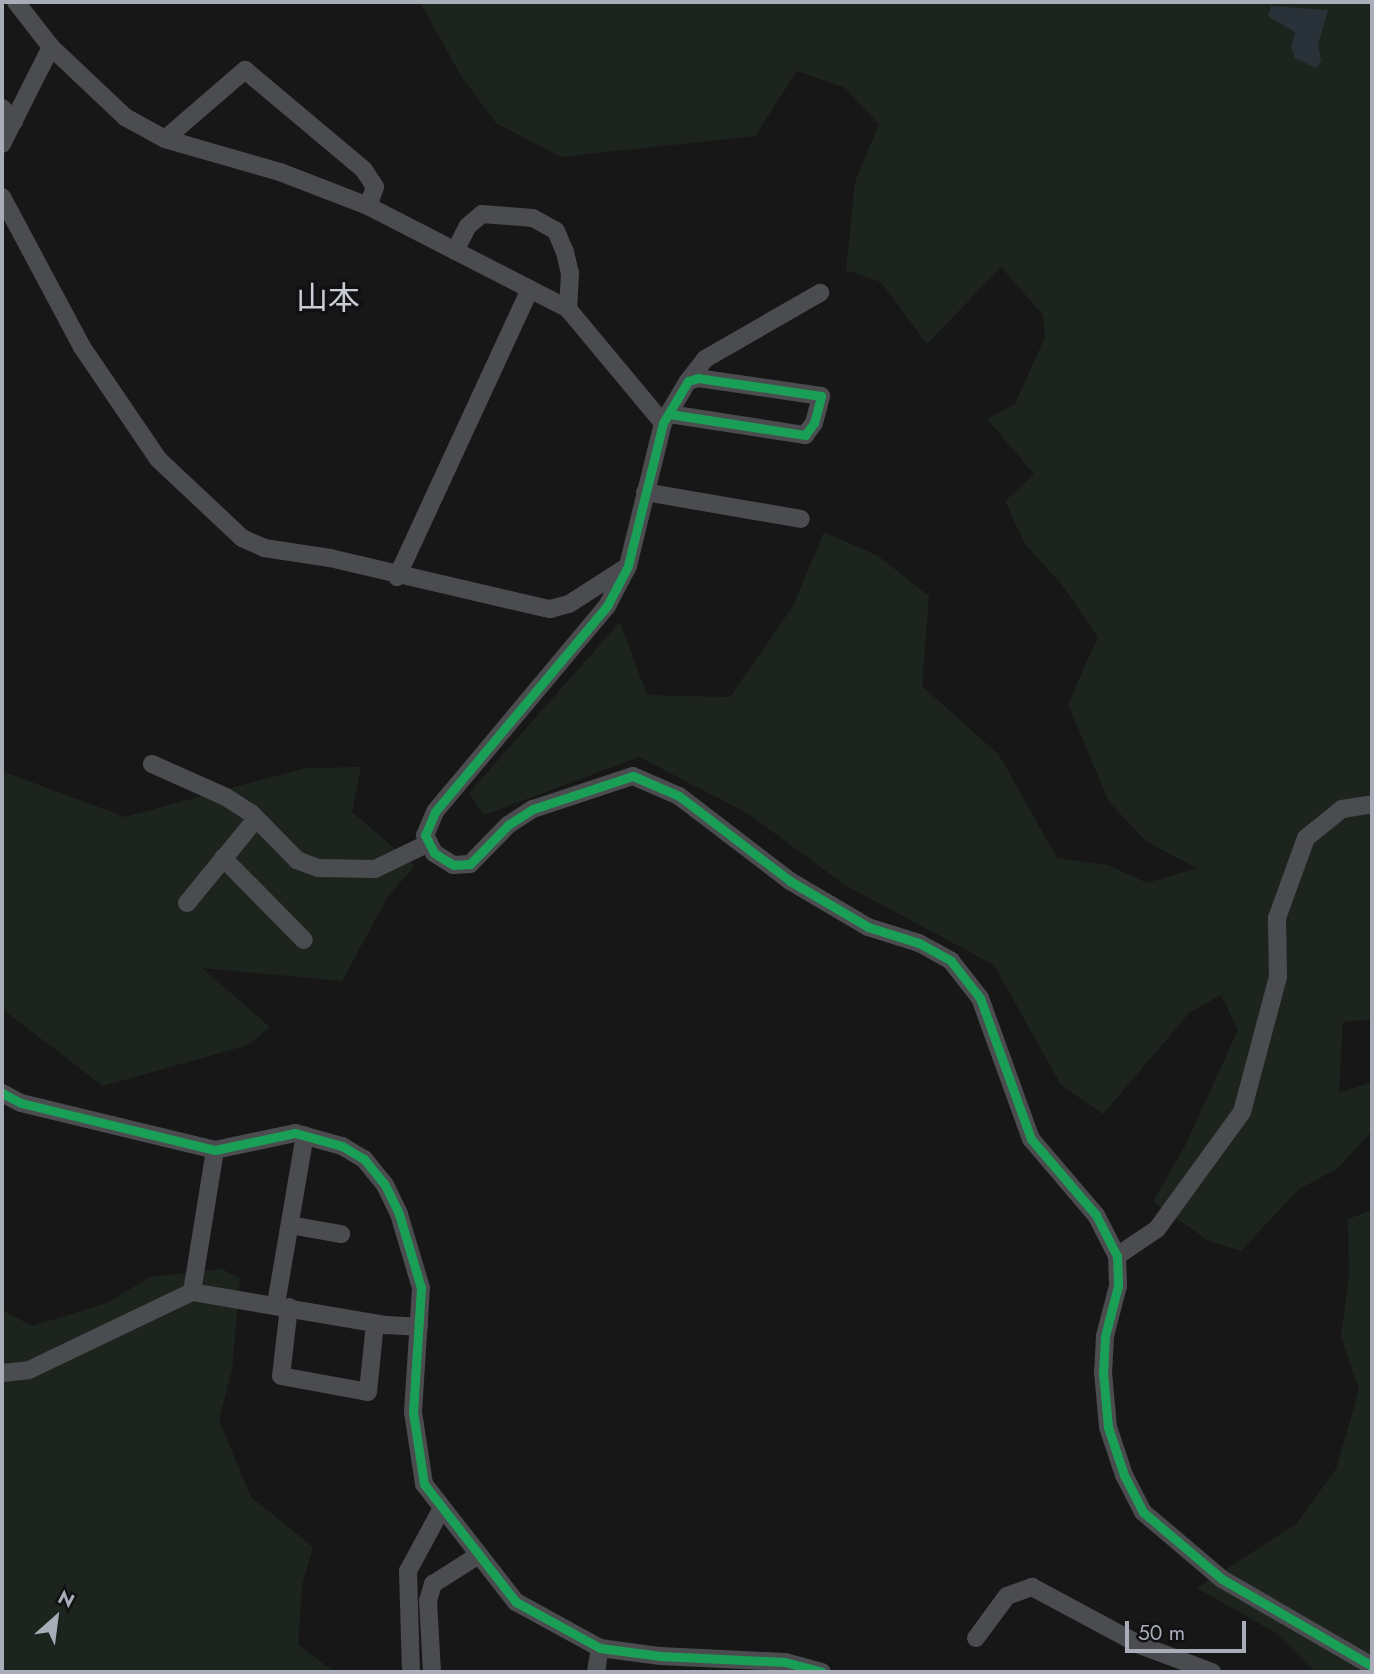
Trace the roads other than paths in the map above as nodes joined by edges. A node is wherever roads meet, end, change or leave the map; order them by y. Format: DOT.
graph roads {
  1 [pos="16,2"];
  2 [pos="51,47"];
  3 [pos="8,115"];
  4 [pos="165,139"];
  5 [pos="2,144"];
  6 [pos="2,197"];
  7 [pos="368,206"];
  8 [pos="455,251"];
  9 [pos="530,289"];
  10 [pos="820,293"];
  11 [pos="568,309"];
  12 [pos="688,381"];
  13 [pos="666,419"];
  14 [pos="645,492"];
  15 [pos="801,519"];
  16 [pos="628,566"];
  17 [pos="397,577"];
  18 [pos="152,764"];
  19 [pos="1372,804"];
  20 [pos="256,819"];
  21 [pos="429,843"];
  22 [pos="223,858"];
  23 [pos="187,903"];
  24 [pos="304,940"];
  25 [pos="2,1093"];
  26 [pos="305,1135"];
  27 [pos="215,1150"];
  28 [pos="290,1225"];
  29 [pos="341,1234"];
  30 [pos="1117,1256"];
  31 [pos="192,1292"];
  32 [pos="282,1306"];
  33 [pos="376,1323"];
  34 [pos="419,1326"];
  35 [pos="2,1373"];
  36 [pos="441,1510"];
  37 [pos="477,1556"];
  38 [pos="976,1638"];
  39 [pos="600,1648"];
  40 [pos="671,1665"];
  41 [pos="1372,1666"];
  42 [pos="411,1672"];
  43 [pos="432,1672"];
  44 [pos="596,1672"];
  45 [pos="822,1672"];
  46 [pos="1212,1672"];
  1 -- 2 [label="street"];
  2 -- 3 [label="street"];
  2 -- 4 [label="street"];
  3 -- 5 [label="street"];
  4 -- 7 [label="street"];
  4 -- 7 [label="street"];
  6 -- 17 [label="street"];
  7 -- 8 [label="street"];
  8 -- 9 [label="street"];
  8 -- 11 [label="street"];
  9 -- 11 [label="street"];
  9 -- 17 [label="street"];
  10 -- 12 [label="street"];
  11 -- 13 [label="street"];
  12 -- 13 [label="street"];
  12 -- 13 [label="street"];
  13 -- 14 [label="street"];
  14 -- 15 [label="street"];
  14 -- 16 [label="street"];
  16 -- 17 [label="street"];
  16 -- 21 [label="street"];
  18 -- 20 [label="street"];
  19 -- 30 [label="street"];
  20 -- 21 [label="street"];
  20 -- 22 [label="street"];
  21 -- 30 [label="street"];
  22 -- 23 [label="street"];
  22 -- 24 [label="street"];
  25 -- 27 [label="street"];
  26 -- 27 [label="street"];
  26 -- 28 [label="street"];
  26 -- 34 [label="street"];
  27 -- 31 [label="street"];
  28 -- 29 [label="street"];
  28 -- 32 [label="street"];
  30 -- 41 [label="street"];
  31 -- 32 [label="street"];
  31 -- 35 [label="street"];
  32 -- 33 [label="street"];
  32 -- 33 [label="street"];
  33 -- 34 [label="street"];
  34 -- 36 [label="street"];
  36 -- 37 [label="street"];
  36 -- 42 [label="street"];
  37 -- 39 [label="street"];
  37 -- 43 [label="street"];
  38 -- 46 [label="street"];
  39 -- 40 [label="street"];
  39 -- 44 [label="street"];
  40 -- 45 [label="street"];
}
